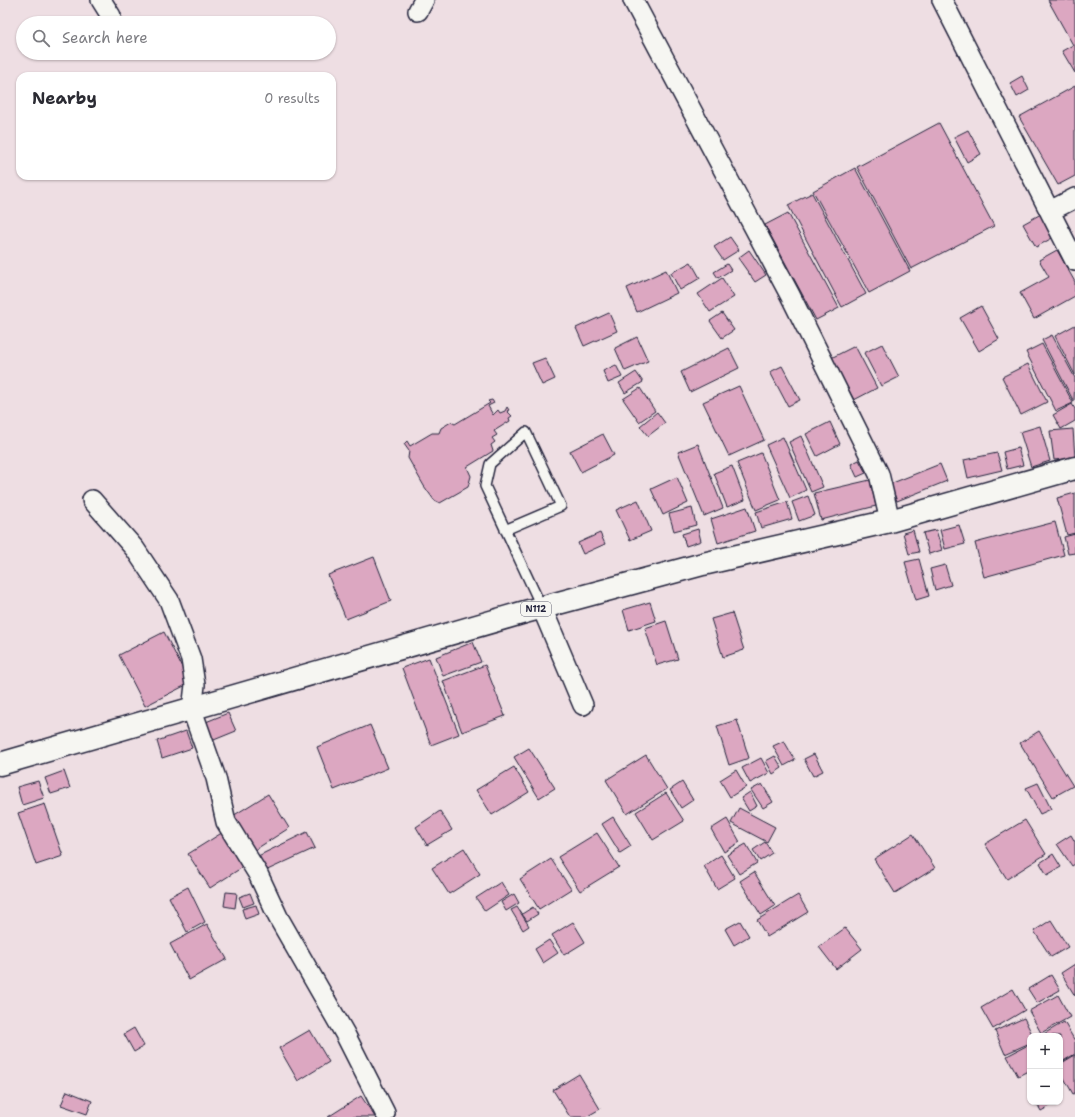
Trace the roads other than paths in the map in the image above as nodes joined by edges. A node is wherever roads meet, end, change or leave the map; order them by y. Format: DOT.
graph roads {
  1 [pos="101,0"];
  2 [pos="633,0"];
  3 [pos="942,0"];
  4 [pos="111,16"];
  5 [pos="1075,198"];
  6 [pos="1050,211"];
  7 [pos="1075,261"];
  8 [pos="1075,468"];
  9 [pos="92,500"];
  10 [pos="890,521"];
  11 [pos="505,530"];
  12 [pos="542,608"];
  13 [pos="583,705"];
  14 [pos="192,710"];
  15 [pos="0,764"];
  16 [pos="385,1113"];
  1 -- 4 [label="street"];
  2 -- 10 [label="street"];
  3 -- 6 [label="street"];
  5 -- 6 [label="street"];
  6 -- 7 [label="street"];
  8 -- 10 [label="highway, N112"];
  9 -- 14 [label="street"];
  10 -- 12 [label="highway, N112"];
  11 -- 11 [label="lane"];
  11 -- 12 [label="lane"];
  12 -- 13 [label="street"];
  12 -- 14 [label="highway, N112"];
  14 -- 15 [label="highway, N112"];
  14 -- 16 [label="street"];
}
